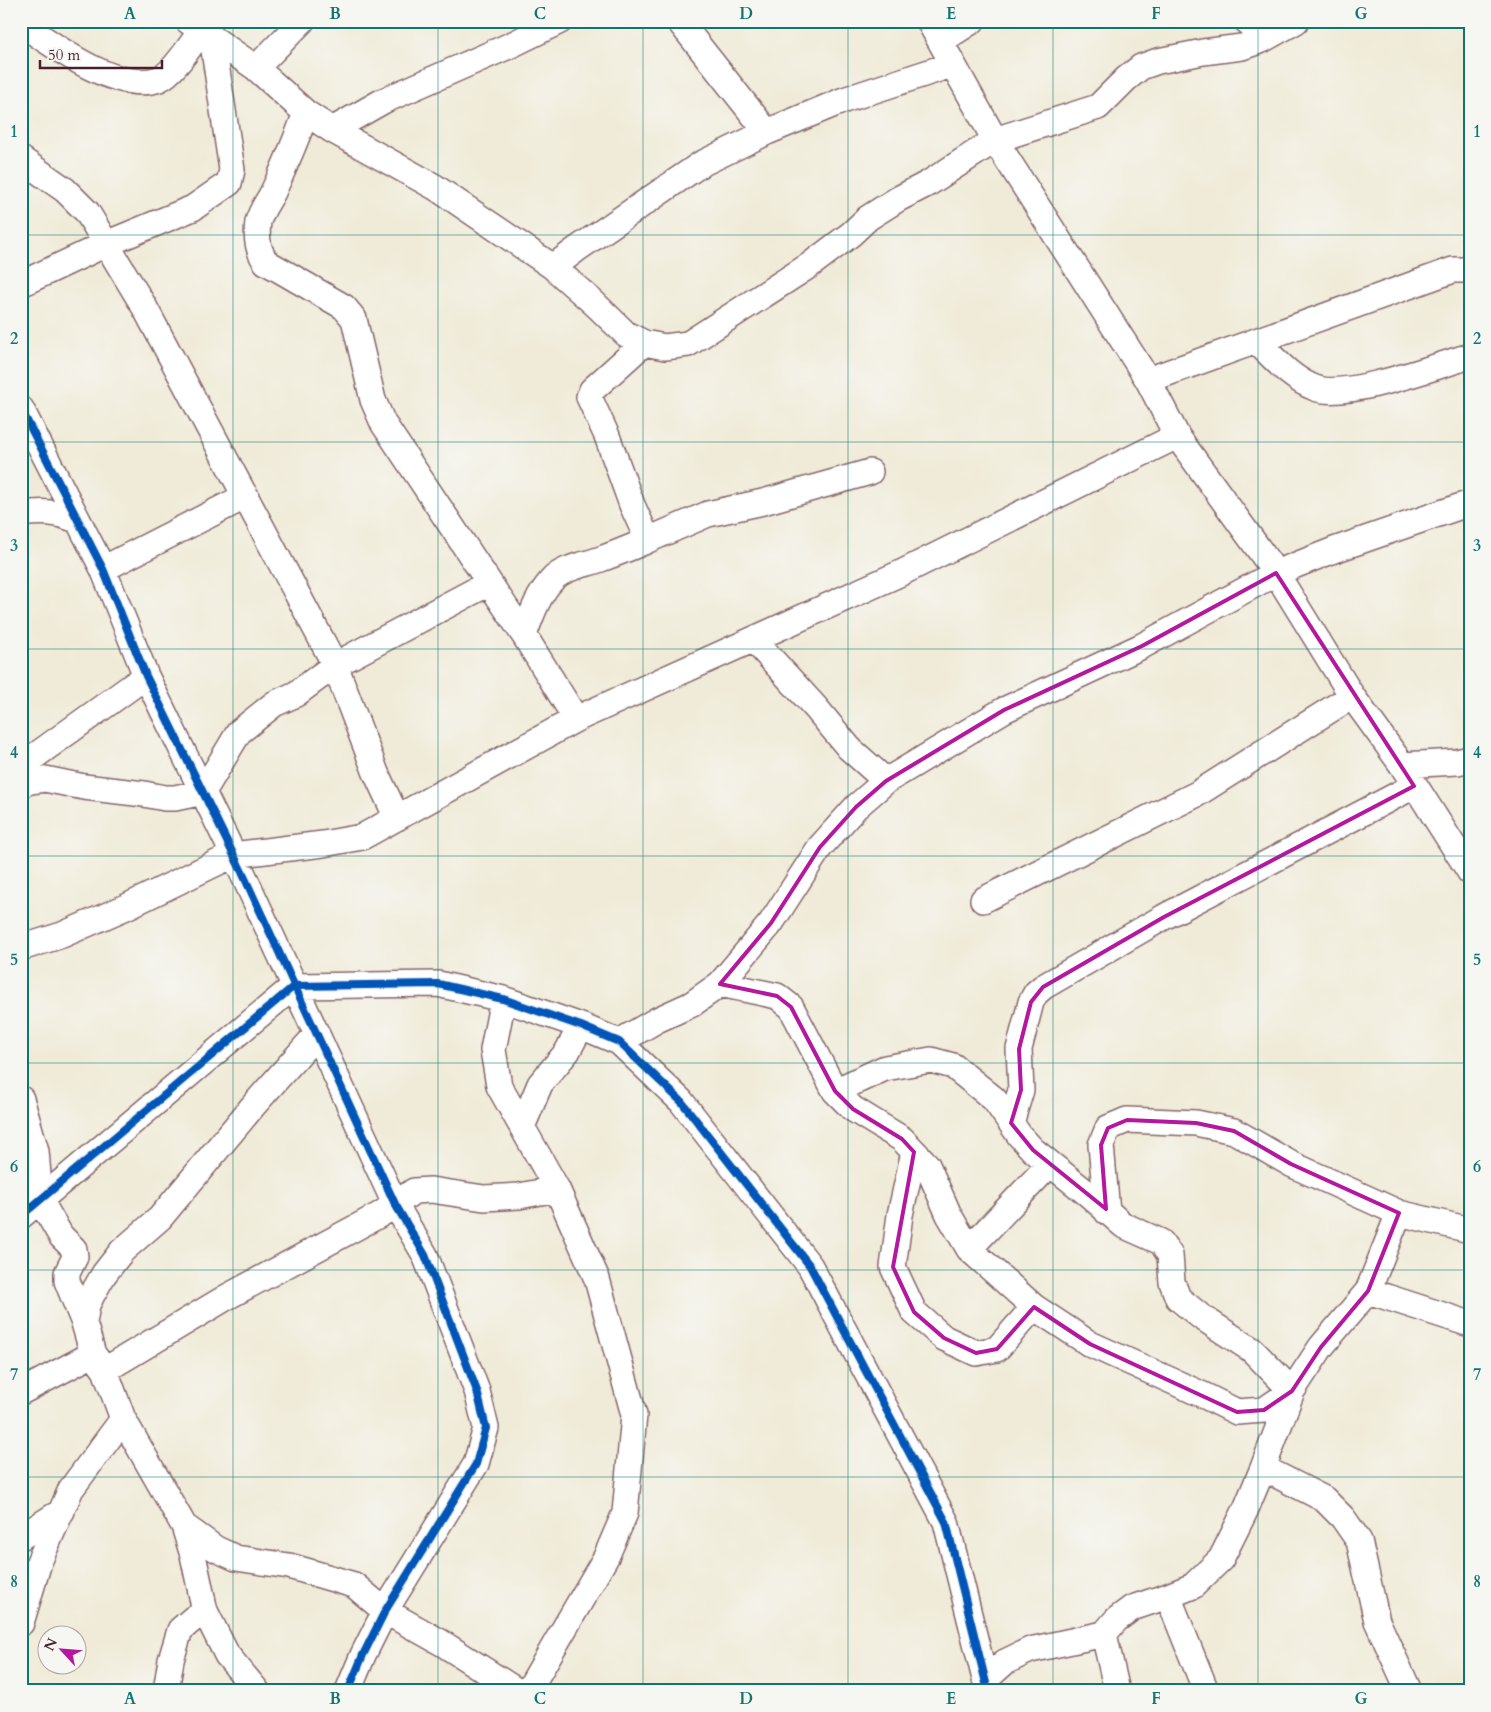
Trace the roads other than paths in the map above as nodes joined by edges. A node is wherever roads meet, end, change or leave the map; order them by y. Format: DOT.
graph roads {
  1 [pos="302,21"];
  2 [pos="560,21"];
  3 [pos="679,21"];
  4 [pos="972,21"];
  5 [pos="1296,21"];
  6 [pos="21,23"];
  7 [pos="200,30"];
  8 [pos="1255,30"];
  9 [pos="935,31"];
  10 [pos="951,65"];
  11 [pos="256,68"];
  12 [pos="306,113"];
  13 [pos="332,130"];
  14 [pos="767,132"];
  15 [pos="995,140"];
  16 [pos="21,159"];
  17 [pos="106,244"];
  18 [pos="553,267"];
  19 [pos="1470,270"];
  20 [pos="21,284"];
  21 [pos="1256,341"];
  22 [pos="644,343"];
  23 [pos="1470,356"];
  24 [pos="1148,380"];
  25 [pos="21,409"];
  26 [pos="1178,436"];
  27 [pos="870,472"];
  28 [pos="246,496"];
  29 [pos="1470,504"];
  30 [pos="21,514"];
  31 [pos="77,520"];
  32 [pos="648,540"];
  33 [pos="103,568"];
  34 [pos="1276,573"];
  35 [pos="490,583"];
  36 [pos="524,635"];
  37 [pos="754,640"];
  38 [pos="335,665"];
  39 [pos="146,676"];
  40 [pos="1352,696"];
  41 [pos="576,719"];
  42 [pos="1470,759"];
  43 [pos="21,766"];
  44 [pos="1408,775"];
  45 [pos="886,781"];
  46 [pos="21,785"];
  47 [pos="203,792"];
  48 [pos="397,818"];
  49 [pos="233,855"];
  50 [pos="1470,872"];
  51 [pos="983,900"];
  52 [pos="21,948"];
  53 [pos="720,984"];
  54 [pos="294,986"];
  55 [pos="503,999"];
  56 [pos="581,1026"];
  57 [pos="317,1034"];
  58 [pos="619,1042"];
  59 [pos="835,1091"];
  60 [pos="21,1099"];
  61 [pos="1011,1123"];
  62 [pos="522,1127"];
  63 [pos="914,1152"];
  64 [pos="1050,1164"];
  65 [pos="1096,1188"];
  66 [pos="557,1189"];
  67 [pos="40,1200"];
  68 [pos="395,1204"];
  69 [pos="1399,1213"];
  70 [pos="21,1216"];
  71 [pos="1470,1230"];
  72 [pos="969,1249"];
  73 [pos="1368,1291"];
  74 [pos="1034,1307"];
  75 [pos="84,1323"];
  76 [pos="1470,1324"];
  77 [pos="99,1362"];
  78 [pos="21,1392"];
  79 [pos="1292,1392"];
  80 [pos="123,1419"];
  81 [pos="1263,1468"];
  82 [pos="62,1511"];
  83 [pos="184,1526"];
  84 [pos="21,1537"];
  85 [pos="1168,1596"];
  86 [pos="205,1611"];
  87 [pos="385,1611"];
  88 [pos="21,1623"];
  89 [pos="1104,1634"];
  90 [pos="987,1685"];
  91 [pos="166,1691"];
  92 [pos="257,1691"];
  93 [pos="348,1691"];
  94 [pos="517,1691"];
  95 [pos="528,1691"];
  96 [pos="1117,1691"];
  97 [pos="1206,1691"];
  98 [pos="1409,1691"];
  1 -- 11 [label="street"];
  2 -- 13 [label="street"];
  3 -- 14 [label="street"];
  4 -- 9 [label="street"];
  5 -- 8 [label="street"];
  6 -- 7 [label="street"];
  7 -- 11 [label="street"];
  7 -- 17 [label="street"];
  8 -- 15 [label="street"];
  9 -- 10 [label="street"];
  10 -- 14 [label="street"];
  10 -- 15 [label="street"];
  11 -- 12 [label="street"];
  12 -- 13 [label="street"];
  12 -- 35 [label="street"];
  13 -- 18 [label="street"];
  14 -- 18 [label="street"];
  15 -- 22 [label="street"];
  15 -- 24 [label="street"];
  16 -- 17 [label="street"];
  17 -- 20 [label="street"];
  17 -- 28 [label="street"];
  18 -- 22 [label="street"];
  19 -- 21 [label="street"];
  21 -- 23 [label="street"];
  21 -- 24 [label="street"];
  22 -- 32 [label="street"];
  24 -- 26 [label="street"];
  25 -- 31 [label="street"];
  26 -- 34 [label="street"];
  26 -- 37 [label="street"];
  27 -- 32 [label="street"];
  28 -- 33 [label="street"];
  28 -- 38 [label="street"];
  29 -- 34 [label="street"];
  30 -- 31 [label="street"];
  31 -- 33 [label="street"];
  32 -- 36 [label="street"];
  33 -- 39 [label="street"];
  34 -- 40 [label="street"];
  34 -- 45 [label="street"];
  35 -- 36 [label="street"];
  35 -- 38 [label="street"];
  36 -- 41 [label="street"];
  37 -- 41 [label="street"];
  37 -- 45 [label="street"];
  38 -- 47 [label="street"];
  38 -- 48 [label="street"];
  39 -- 43 [label="street"];
  39 -- 47 [label="street"];
  40 -- 44 [label="street"];
  40 -- 51 [label="street"];
  41 -- 48 [label="street"];
  42 -- 44 [label="street"];
  44 -- 50 [label="street"];
  44 -- 61 [label="street"];
  45 -- 53 [label="street"];
  46 -- 47 [label="street"];
  47 -- 49 [label="street"];
  48 -- 49 [label="street"];
  49 -- 52 [label="street"];
  49 -- 54 [label="street"];
  53 -- 58 [label="street"];
  53 -- 59 [label="street"];
  54 -- 55 [label="street"];
  54 -- 57 [label="street"];
  54 -- 67 [label="street"];
  55 -- 56 [label="street"];
  55 -- 62 [label="street"];
  56 -- 58 [label="street"];
  56 -- 62 [label="street"];
  57 -- 68 [label="street"];
  57 -- 75 [label="street"];
  58 -- 90 [label="street"];
  59 -- 61 [label="street"];
  59 -- 63 [label="street"];
  60 -- 67 [label="street"];
  61 -- 64 [label="street"];
  62 -- 66 [label="street"];
  63 -- 72 [label="street"];
  63 -- 74 [label="street"];
  64 -- 65 [label="street"];
  64 -- 72 [label="street"];
  65 -- 69 [label="street"];
  65 -- 79 [label="street"];
  66 -- 68 [label="street"];
  66 -- 95 [label="street"];
  67 -- 70 [label="street"];
  67 -- 75 [label="street"];
  68 -- 77 [label="street"];
  68 -- 87 [label="street"];
  69 -- 71 [label="street"];
  69 -- 73 [label="street"];
  72 -- 74 [label="street"];
  73 -- 76 [label="street"];
  73 -- 79 [label="street"];
  74 -- 79 [label="street"];
  75 -- 77 [label="street"];
  77 -- 78 [label="street"];
  77 -- 80 [label="street"];
  79 -- 81 [label="street"];
  80 -- 82 [label="street"];
  80 -- 83 [label="street"];
  81 -- 85 [label="street"];
  81 -- 98 [label="street"];
  82 -- 84 [label="street"];
  82 -- 88 [label="street"];
  83 -- 86 [label="street"];
  83 -- 87 [label="street"];
  85 -- 89 [label="street"];
  85 -- 97 [label="street"];
  86 -- 91 [label="street"];
  86 -- 92 [label="street"];
  87 -- 93 [label="street"];
  87 -- 94 [label="street"];
  89 -- 90 [label="street"];
  89 -- 96 [label="street"];
}
